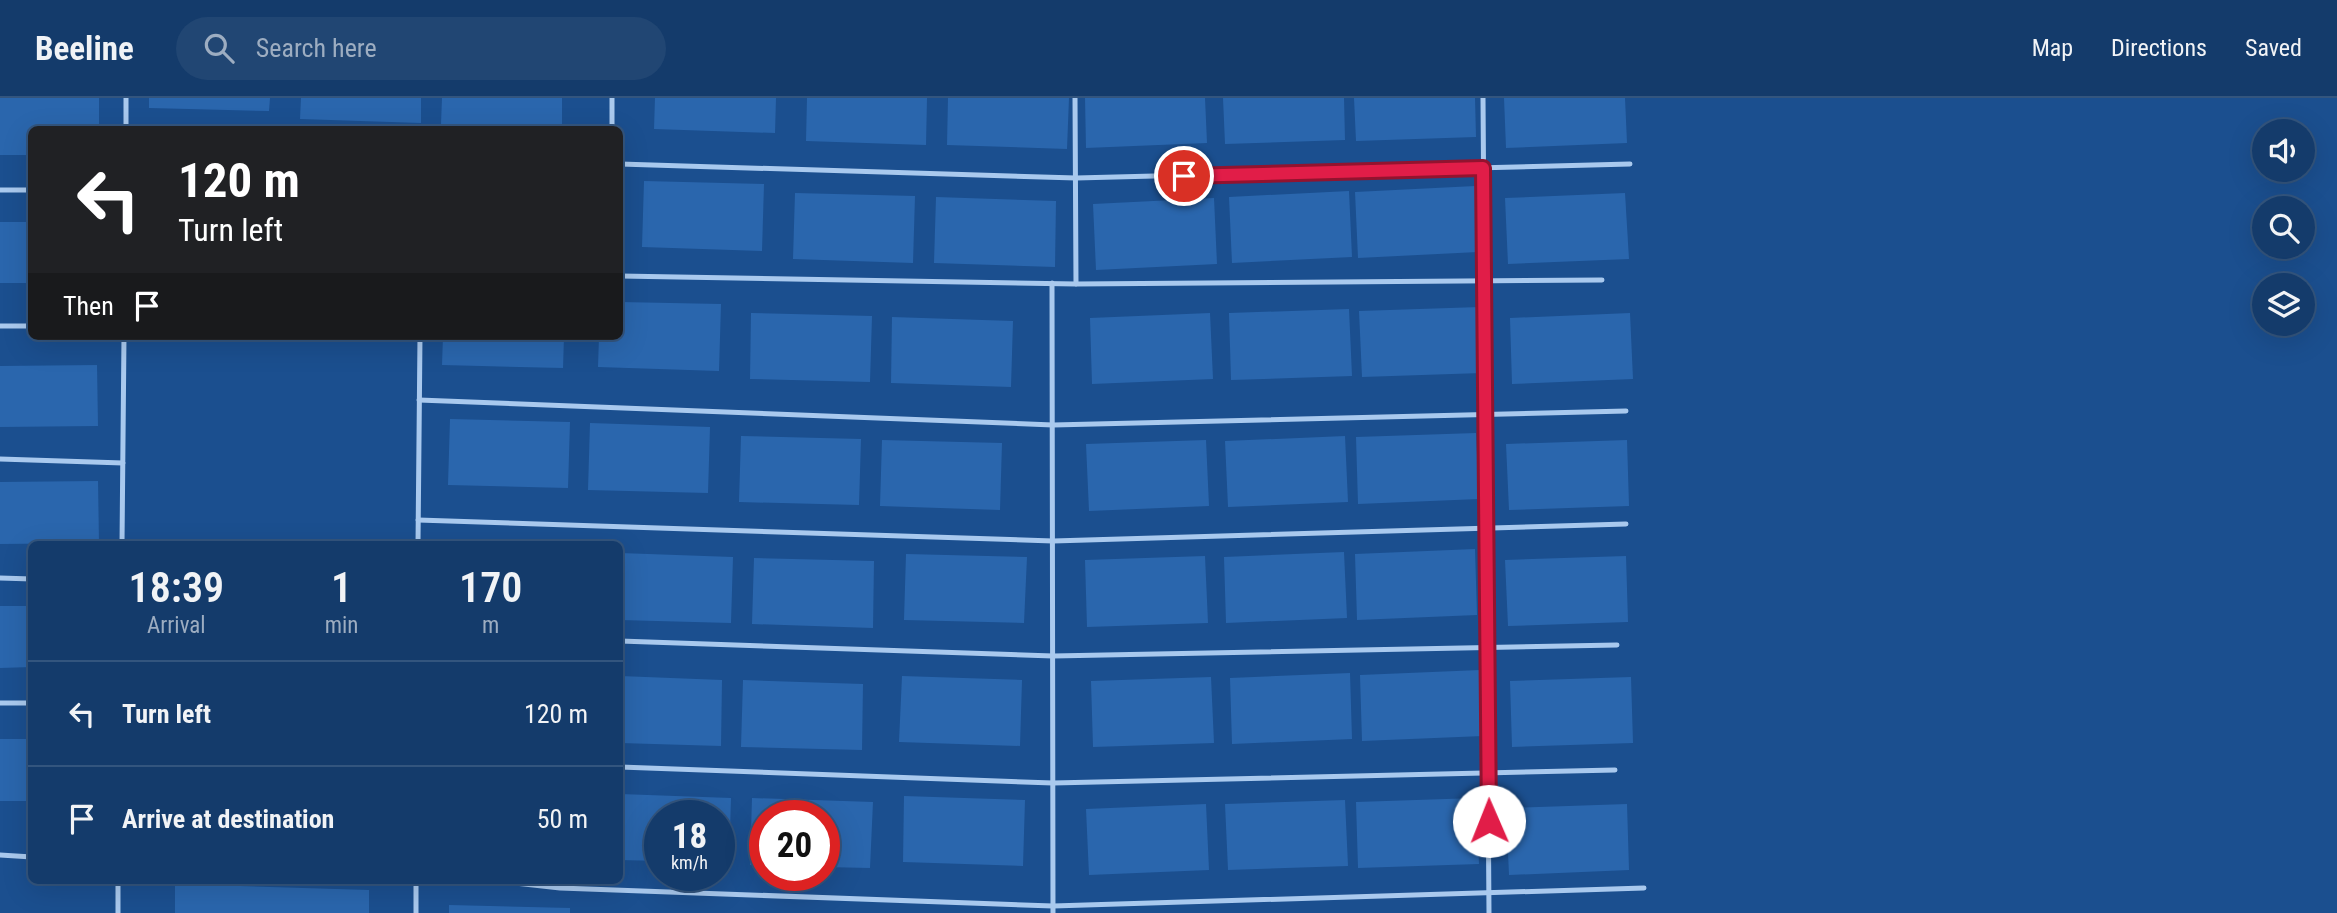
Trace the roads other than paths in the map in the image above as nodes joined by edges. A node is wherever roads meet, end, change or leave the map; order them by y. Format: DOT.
graph roads {
  1 [pos="126,98"];
  2 [pos="612,98"];
  3 [pos="1075,98"];
  4 [pos="1483,98"];
  5 [pos="126,126"];
  6 [pos="612,126"];
  7 [pos="623,164"];
  8 [pos="1630,164"];
  9 [pos="1483,168"];
  10 [pos="1076,178"];
  11 [pos="0,190"];
  12 [pos="28,190"];
  13 [pos="623,276"];
  14 [pos="1602,280"];
  15 [pos="1484,281"];
  16 [pos="1052,283"];
  17 [pos="1076,284"];
  18 [pos="0,326"];
  19 [pos="28,326"];
  20 [pos="124,340"];
  21 [pos="419,340"];
  22 [pos="419,400"];
  23 [pos="1626,411"];
  24 [pos="1485,414"];
  25 [pos="1053,425"];
  26 [pos="0,459"];
  27 [pos="123,463"];
  28 [pos="418,520"];
  29 [pos="1626,524"];
  30 [pos="1486,528"];
  31 [pos="122,541"];
  32 [pos="418,541"];
  33 [pos="1053,541"];
  34 [pos="0,578"];
  35 [pos="28,579"];
  36 [pos="623,641"];
  37 [pos="1617,645"];
  38 [pos="1487,648"];
  39 [pos="1053,656"];
  40 [pos="0,703"];
  41 [pos="28,703"];
  42 [pos="623,767"];
  43 [pos="1615,770"];
  44 [pos="1488,773"];
  45 [pos="1053,783"];
  46 [pos="0,855"];
  47 [pos="28,857"];
  48 [pos="118,884"];
  49 [pos="416,884"];
  50 [pos="524,884"];
  51 [pos="1644,888"];
  52 [pos="1489,893"];
  53 [pos="1053,910"];
  54 [pos="118,913"];
  55 [pos="416,913"];
  56 [pos="1489,913"];
  1 -- 5 [label="lane"];
  2 -- 6 [label="lane"];
  3 -- 10 [label="lane"];
  4 -- 9 [label="lane"];
  7 -- 10 [label="lane"];
  8 -- 9 [label="lane"];
  9 -- 10 [label="lane"];
  9 -- 15 [label="lane"];
  10 -- 17 [label="lane"];
  11 -- 12 [label="lane"];
  13 -- 16 [label="lane"];
  14 -- 15 [label="lane"];
  15 -- 17 [label="lane"];
  15 -- 24 [label="lane"];
  16 -- 17 [label="lane"];
  16 -- 25 [label="lane"];
  18 -- 19 [label="lane"];
  20 -- 27 [label="lane"];
  21 -- 22 [label="lane"];
  22 -- 25 [label="lane"];
  22 -- 28 [label="lane"];
  23 -- 24 [label="lane"];
  24 -- 25 [label="lane"];
  24 -- 30 [label="lane"];
  25 -- 33 [label="lane"];
  26 -- 27 [label="lane"];
  27 -- 31 [label="lane"];
  28 -- 32 [label="lane"];
  28 -- 33 [label="lane"];
  29 -- 30 [label="lane"];
  30 -- 33 [label="lane"];
  30 -- 38 [label="lane"];
  33 -- 39 [label="lane"];
  34 -- 35 [label="lane"];
  36 -- 39 [label="lane"];
  37 -- 38 [label="lane"];
  38 -- 39 [label="lane"];
  38 -- 44 [label="lane"];
  39 -- 45 [label="lane"];
  40 -- 41 [label="lane"];
  42 -- 45 [label="lane"];
  43 -- 44 [label="lane"];
  44 -- 45 [label="lane"];
  44 -- 52 [label="lane"];
  45 -- 53 [label="lane"];
  46 -- 47 [label="lane"];
  48 -- 54 [label="lane"];
  49 -- 55 [label="lane"];
  50 -- 53 [label="lane"];
  51 -- 52 [label="lane"];
  52 -- 53 [label="lane"];
  52 -- 56 [label="lane"];
}
